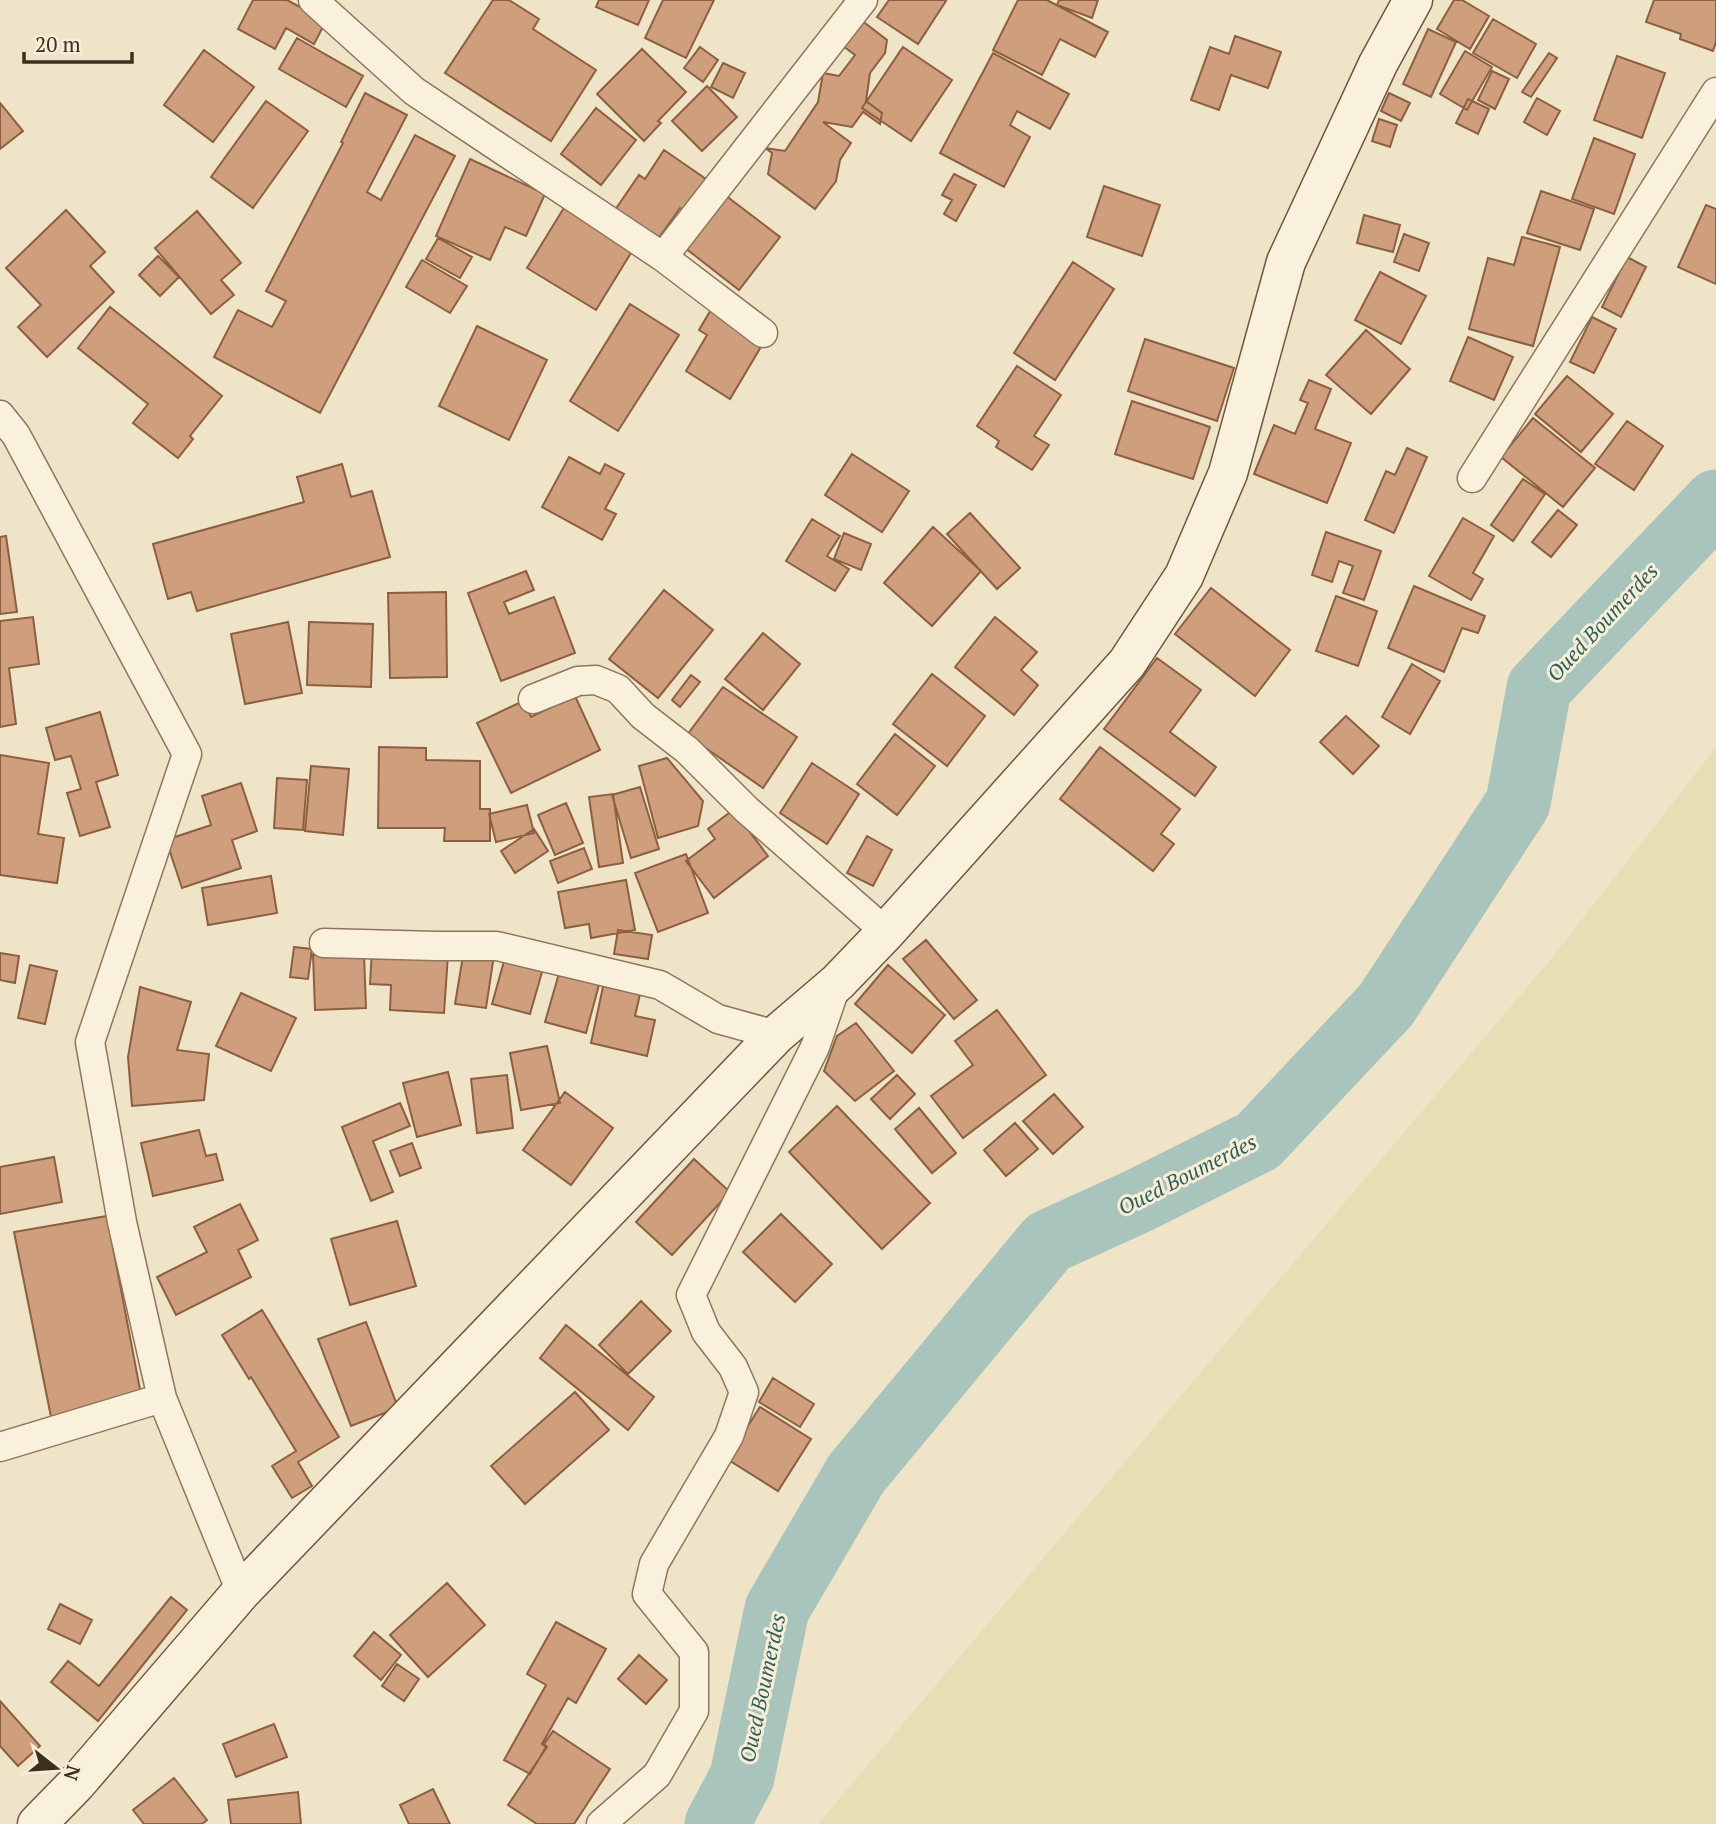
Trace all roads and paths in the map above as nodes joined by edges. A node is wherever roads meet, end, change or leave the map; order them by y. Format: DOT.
graph roads {
  1 [pos="313,0"];
  2 [pos="863,0"];
  3 [pos="1413,0"];
  4 [pos="1716,92"];
  5 [pos="663,257"];
  6 [pos="764,333"];
  7 [pos="5,430"];
  8 [pos="1472,478"];
  9 [pos="533,699"];
  10 [pos="886,933"];
  11 [pos="324,943"];
  12 [pos="838,982"];
  13 [pos="776,1035"];
  14 [pos="162,1398"];
  15 [pos="0,1447"];
  16 [pos="241,1592"];
  17 [pos="37,1824"];
  18 [pos="601,1824"];
  1 -- 5 [label="street"];
  2 -- 5 [label="street"];
  3 -- 10 [label="street"];
  4 -- 8 [label="street"];
  5 -- 6 [label="street"];
  7 -- 14 [label="street"];
  9 -- 10 [label="street"];
  10 -- 12 [label="street"];
  11 -- 13 [label="street"];
  12 -- 13 [label="street"];
  12 -- 18 [label="street"];
  13 -- 16 [label="street"];
  14 -- 15 [label="street"];
  14 -- 16 [label="street"];
  16 -- 17 [label="street"];
}
